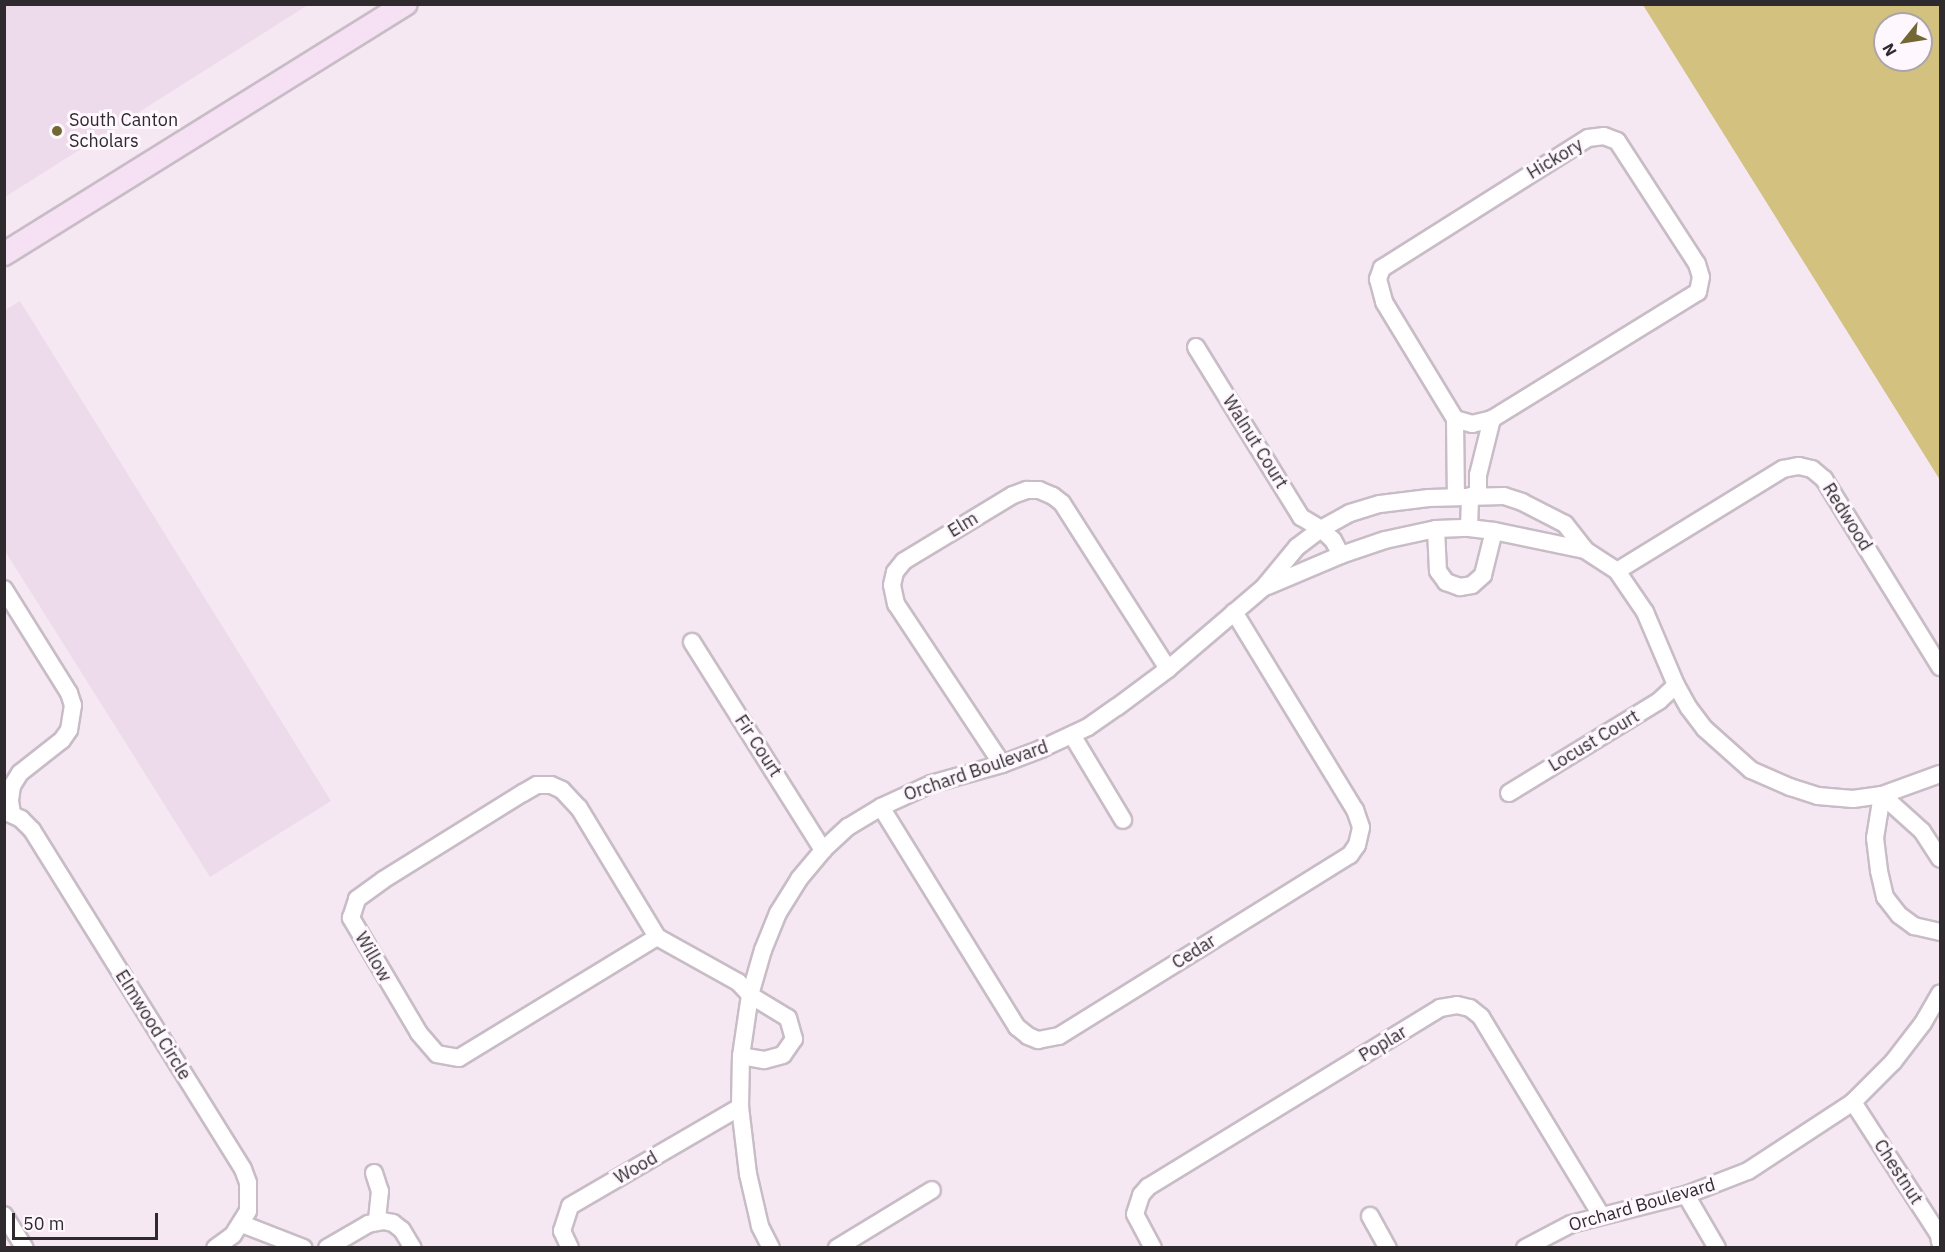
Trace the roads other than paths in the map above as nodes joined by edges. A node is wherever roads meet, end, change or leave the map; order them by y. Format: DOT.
graph roads {
  1 [pos="406,4"];
  2 [pos="4,255"];
  3 [pos="1196,347"];
  4 [pos="1492,418"];
  5 [pos="1455,419"];
  6 [pos="1468,496"];
  7 [pos="1469,528"];
  8 [pos="1321,529"];
  9 [pos="1437,529"];
  10 [pos="1494,531"];
  11 [pos="1585,550"];
  12 [pos="1341,555"];
  13 [pos="1617,571"];
  14 [pos="1263,588"];
  15 [pos="4,589"];
  16 [pos="1234,612"];
  17 [pos="692,642"];
  18 [pos="1941,667"];
  19 [pos="1168,669"];
  20 [pos="1676,685"];
  21 [pos="1072,735"];
  22 [pos="1002,764"];
  23 [pos="1941,774"];
  24 [pos="1509,793"];
  25 [pos="1882,795"];
  26 [pos="881,807"];
  27 [pos="8,812"];
  28 [pos="1123,820"];
  29 [pos="823,850"];
  30 [pos="1941,859"];
  31 [pos="1941,932"];
  32 [pos="657,937"];
  33 [pos="1941,994"];
  34 [pos="750,995"];
  35 [pos="741,1056"];
  36 [pos="1853,1102"];
  37 [pos="740,1107"];
  38 [pos="374,1173"];
  39 [pos="932,1190"];
  40 [pos="1686,1195"];
  41 [pos="4,1215"];
  42 [pos="1601,1215"];
  43 [pos="1370,1216"];
  44 [pos="377,1221"];
  45 [pos="242,1224"];
  46 [pos="1941,1242"];
  47 [pos="25,1248"];
  48 [pos="215,1248"];
  49 [pos="304,1248"];
  50 [pos="327,1248"];
  51 [pos="413,1248"];
  52 [pos="570,1248"];
  53 [pos="771,1248"];
  54 [pos="837,1248"];
  55 [pos="1153,1248"];
  56 [pos="1388,1248"];
  57 [pos="1525,1248"];
  58 [pos="1717,1248"];
  1 -- 2 [label="main road"];
  3 -- 8 [label="street, Walnut Court"];
  4 -- 5 [label="street, Hickory"];
  4 -- 5 [label="street, Hickory"];
  4 -- 6 [label="street"];
  5 -- 6 [label="street"];
  6 -- 7 [label="street"];
  6 -- 8 [label="street, Orchard Boulevard"];
  6 -- 11 [label="street, Orchard Boulevard"];
  7 -- 9 [label="street, Orchard Boulevard"];
  7 -- 10 [label="street, Orchard Boulevard"];
  8 -- 12 [label="street, Walnut Court"];
  8 -- 14 [label="street, Orchard Boulevard"];
  9 -- 10 [label="street"];
  9 -- 12 [label="street, Orchard Boulevard"];
  10 -- 11 [label="street, Orchard Boulevard"];
  11 -- 13 [label="street, Orchard Boulevard"];
  12 -- 14 [label="street, Orchard Boulevard"];
  13 -- 18 [label="street, Redwood"];
  13 -- 20 [label="street, Orchard Boulevard"];
  14 -- 16 [label="street, Orchard Boulevard"];
  15 -- 27 [label="street"];
  16 -- 19 [label="street, Orchard Boulevard"];
  16 -- 26 [label="street, Cedar"];
  17 -- 29 [label="street, Fir Court"];
  19 -- 21 [label="street, Orchard Boulevard"];
  19 -- 22 [label="street, Elm"];
  20 -- 24 [label="street, Locust Court"];
  20 -- 25 [label="street, Orchard Boulevard"];
  21 -- 22 [label="street, Orchard Boulevard"];
  21 -- 28 [label="street"];
  22 -- 26 [label="street, Orchard Boulevard"];
  23 -- 25 [label="street, Orchard Boulevard"];
  25 -- 30 [label="street"];
  25 -- 31 [label="street"];
  26 -- 29 [label="street, Orchard Boulevard"];
  27 -- 45 [label="street, Elmwood Circle"];
  29 -- 34 [label="street, Orchard Boulevard"];
  32 -- 32 [label="street, Willow"];
  32 -- 34 [label="street, Willow"];
  33 -- 36 [label="street, Orchard Boulevard"];
  34 -- 35 [label="street, Orchard Boulevard"];
  34 -- 35 [label="street, Willow"];
  35 -- 37 [label="street, Orchard Boulevard"];
  36 -- 40 [label="street, Orchard Boulevard"];
  36 -- 46 [label="street, Chestnut"];
  37 -- 52 [label="street, Wood"];
  37 -- 53 [label="street, Orchard Boulevard"];
  38 -- 44 [label="street"];
  39 -- 54 [label="street"];
  40 -- 42 [label="street, Orchard Boulevard"];
  40 -- 58 [label="street"];
  41 -- 47 [label="street"];
  42 -- 55 [label="street, Poplar"];
  42 -- 57 [label="street, Orchard Boulevard"];
  43 -- 56 [label="street"];
  44 -- 50 [label="street"];
  44 -- 51 [label="street"];
  45 -- 48 [label="street"];
  45 -- 49 [label="street"];
}
